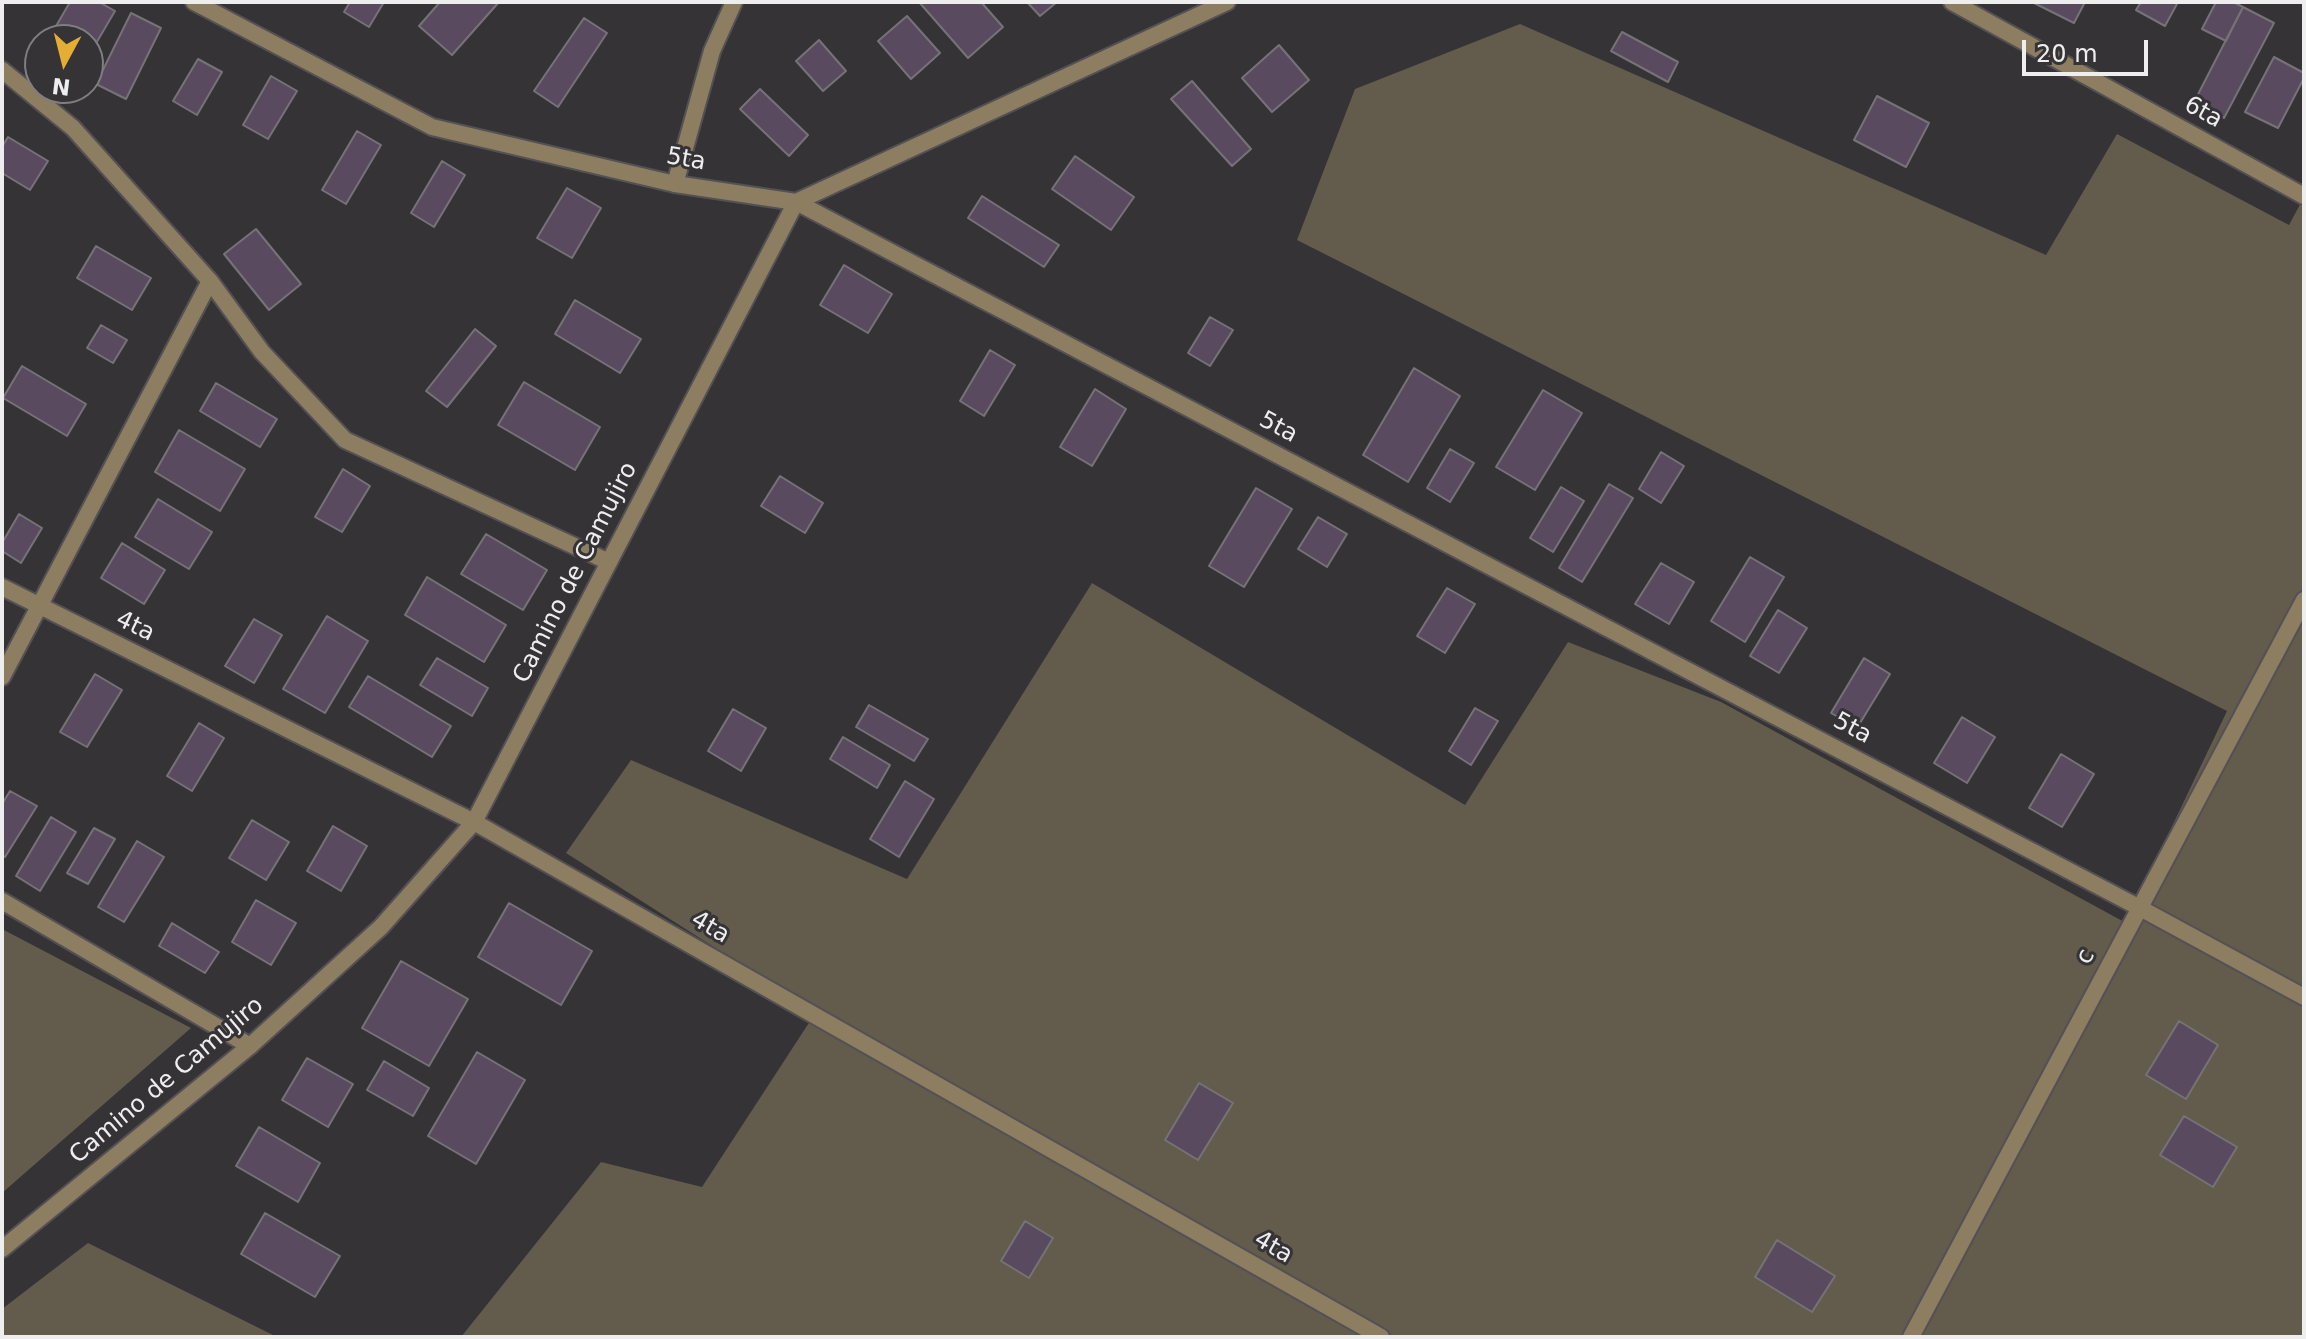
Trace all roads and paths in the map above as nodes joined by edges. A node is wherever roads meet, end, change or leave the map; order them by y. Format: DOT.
graph roads {
  1 [pos="194,2"];
  2 [pos="734,2"];
  3 [pos="1227,2"];
  4 [pos="1952,2"];
  5 [pos="2,70"];
  6 [pos="675,184"];
  7 [pos="2304,196"];
  8 [pos="796,202"];
  9 [pos="210,281"];
  10 [pos="609,562"];
  11 [pos="2,587"];
  12 [pos="2304,600"];
  13 [pos="39,607"];
  14 [pos="2,677"];
  15 [pos="474,822"];
  16 [pos="2,901"];
  17 [pos="2140,908"];
  18 [pos="2304,997"];
  19 [pos="250,1046"];
  20 [pos="2,1249"];
  21 [pos="1381,1337"];
  22 [pos="1911,1337"];
  1 -- 6 [label="street, 5ta"];
  2 -- 6 [label="street"];
  3 -- 8 [label="street"];
  4 -- 7 [label="street, 6ta"];
  5 -- 9 [label="street"];
  6 -- 8 [label="street, 5ta"];
  8 -- 10 [label="street, Camino de Camujiro"];
  8 -- 17 [label="street, 5ta"];
  9 -- 10 [label="street"];
  9 -- 13 [label="street"];
  10 -- 15 [label="street, Camino de Camujiro"];
  11 -- 13 [label="street, 4ta"];
  12 -- 17 [label="street, c"];
  13 -- 14 [label="street"];
  13 -- 15 [label="street, 4ta"];
  15 -- 19 [label="street, Camino de Camujiro"];
  15 -- 21 [label="street, 4ta"];
  16 -- 19 [label="street"];
  17 -- 18 [label="street, 5ta"];
  17 -- 22 [label="street, c"];
  19 -- 20 [label="street, Camino de Camujiro"];
}
